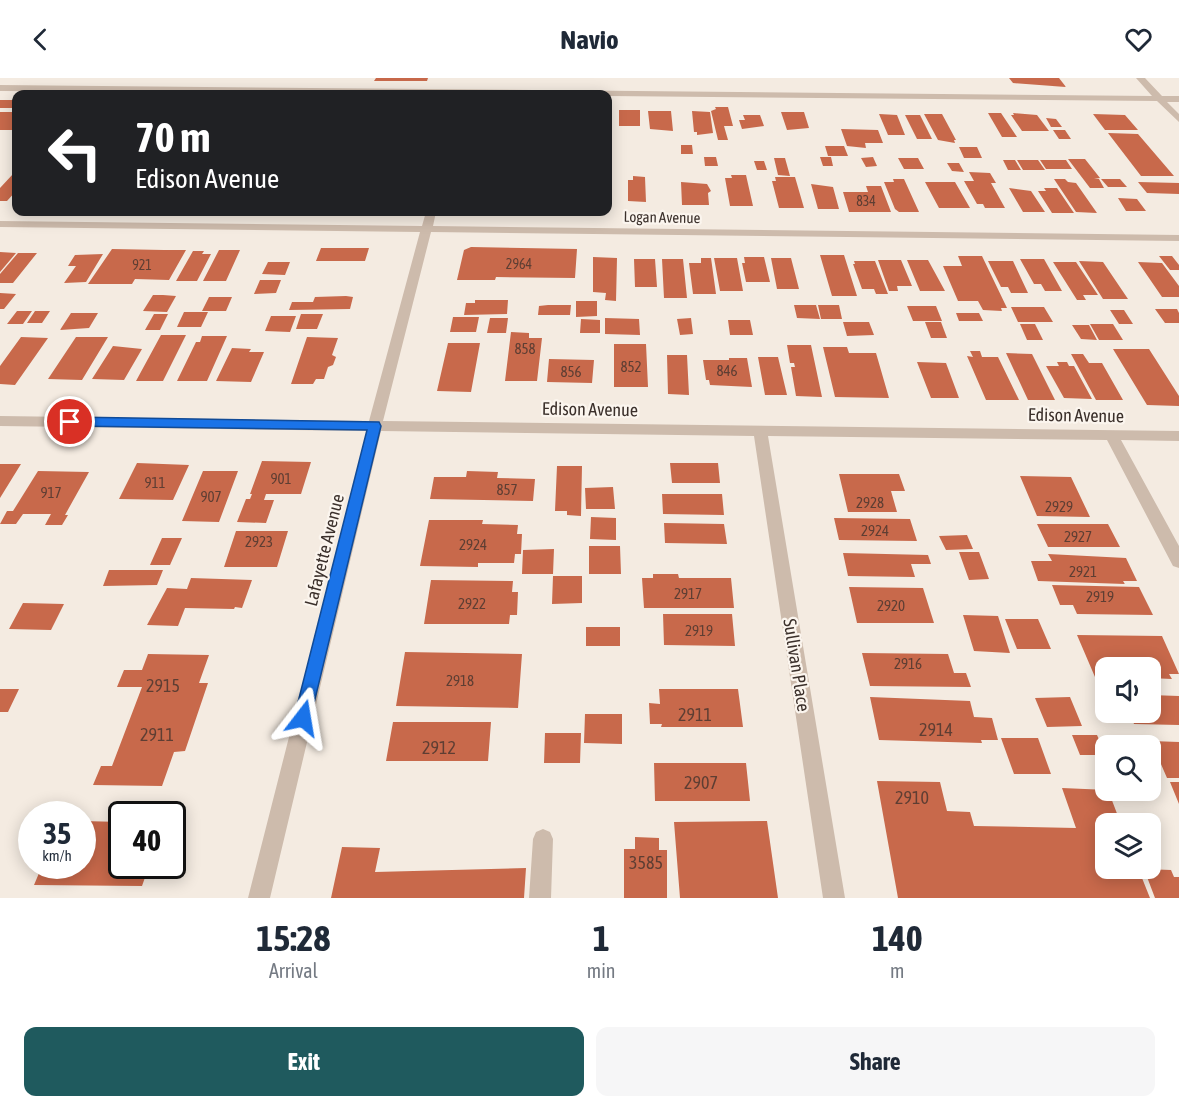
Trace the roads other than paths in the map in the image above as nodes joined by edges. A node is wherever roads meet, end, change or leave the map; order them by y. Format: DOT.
graph roads {
  1 [pos="1140,78"];
  2 [pos="0,88"];
  3 [pos="462,90"];
  4 [pos="612,92"];
  5 [pos="1160,99"];
  6 [pos="1179,99"];
  7 [pos="1179,119"];
  8 [pos="430,216"];
  9 [pos="0,224"];
  10 [pos="427,229"];
  11 [pos="1179,238"];
  12 [pos="0,421"];
  13 [pos="375,426"];
  14 [pos="760,431"];
  15 [pos="1111,435"];
  16 [pos="1179,436"];
  17 [pos="1179,561"];
  18 [pos="543,839"];
  19 [pos="259,898"];
  20 [pos="540,898"];
  21 [pos="834,898"];
  1 -- 5 [label="street"];
  2 -- 3 [label="street"];
  4 -- 5 [label="street"];
  5 -- 6 [label="street"];
  5 -- 7 [label="street"];
  8 -- 10 [label="street, Lafayette Avenue"];
  9 -- 10 [label="street, Logan Avenue"];
  10 -- 11 [label="street, Logan Avenue"];
  10 -- 13 [label="street, Lafayette Avenue"];
  12 -- 13 [label="street, Edison Avenue"];
  13 -- 14 [label="street, Edison Avenue"];
  13 -- 19 [label="street, Lafayette Avenue"];
  14 -- 15 [label="street, Edison Avenue"];
  14 -- 21 [label="street, Sullivan Place"];
  15 -- 16 [label="street, Edison Avenue"];
  15 -- 17 [label="street"];
  18 -- 20 [label="street"];
}
